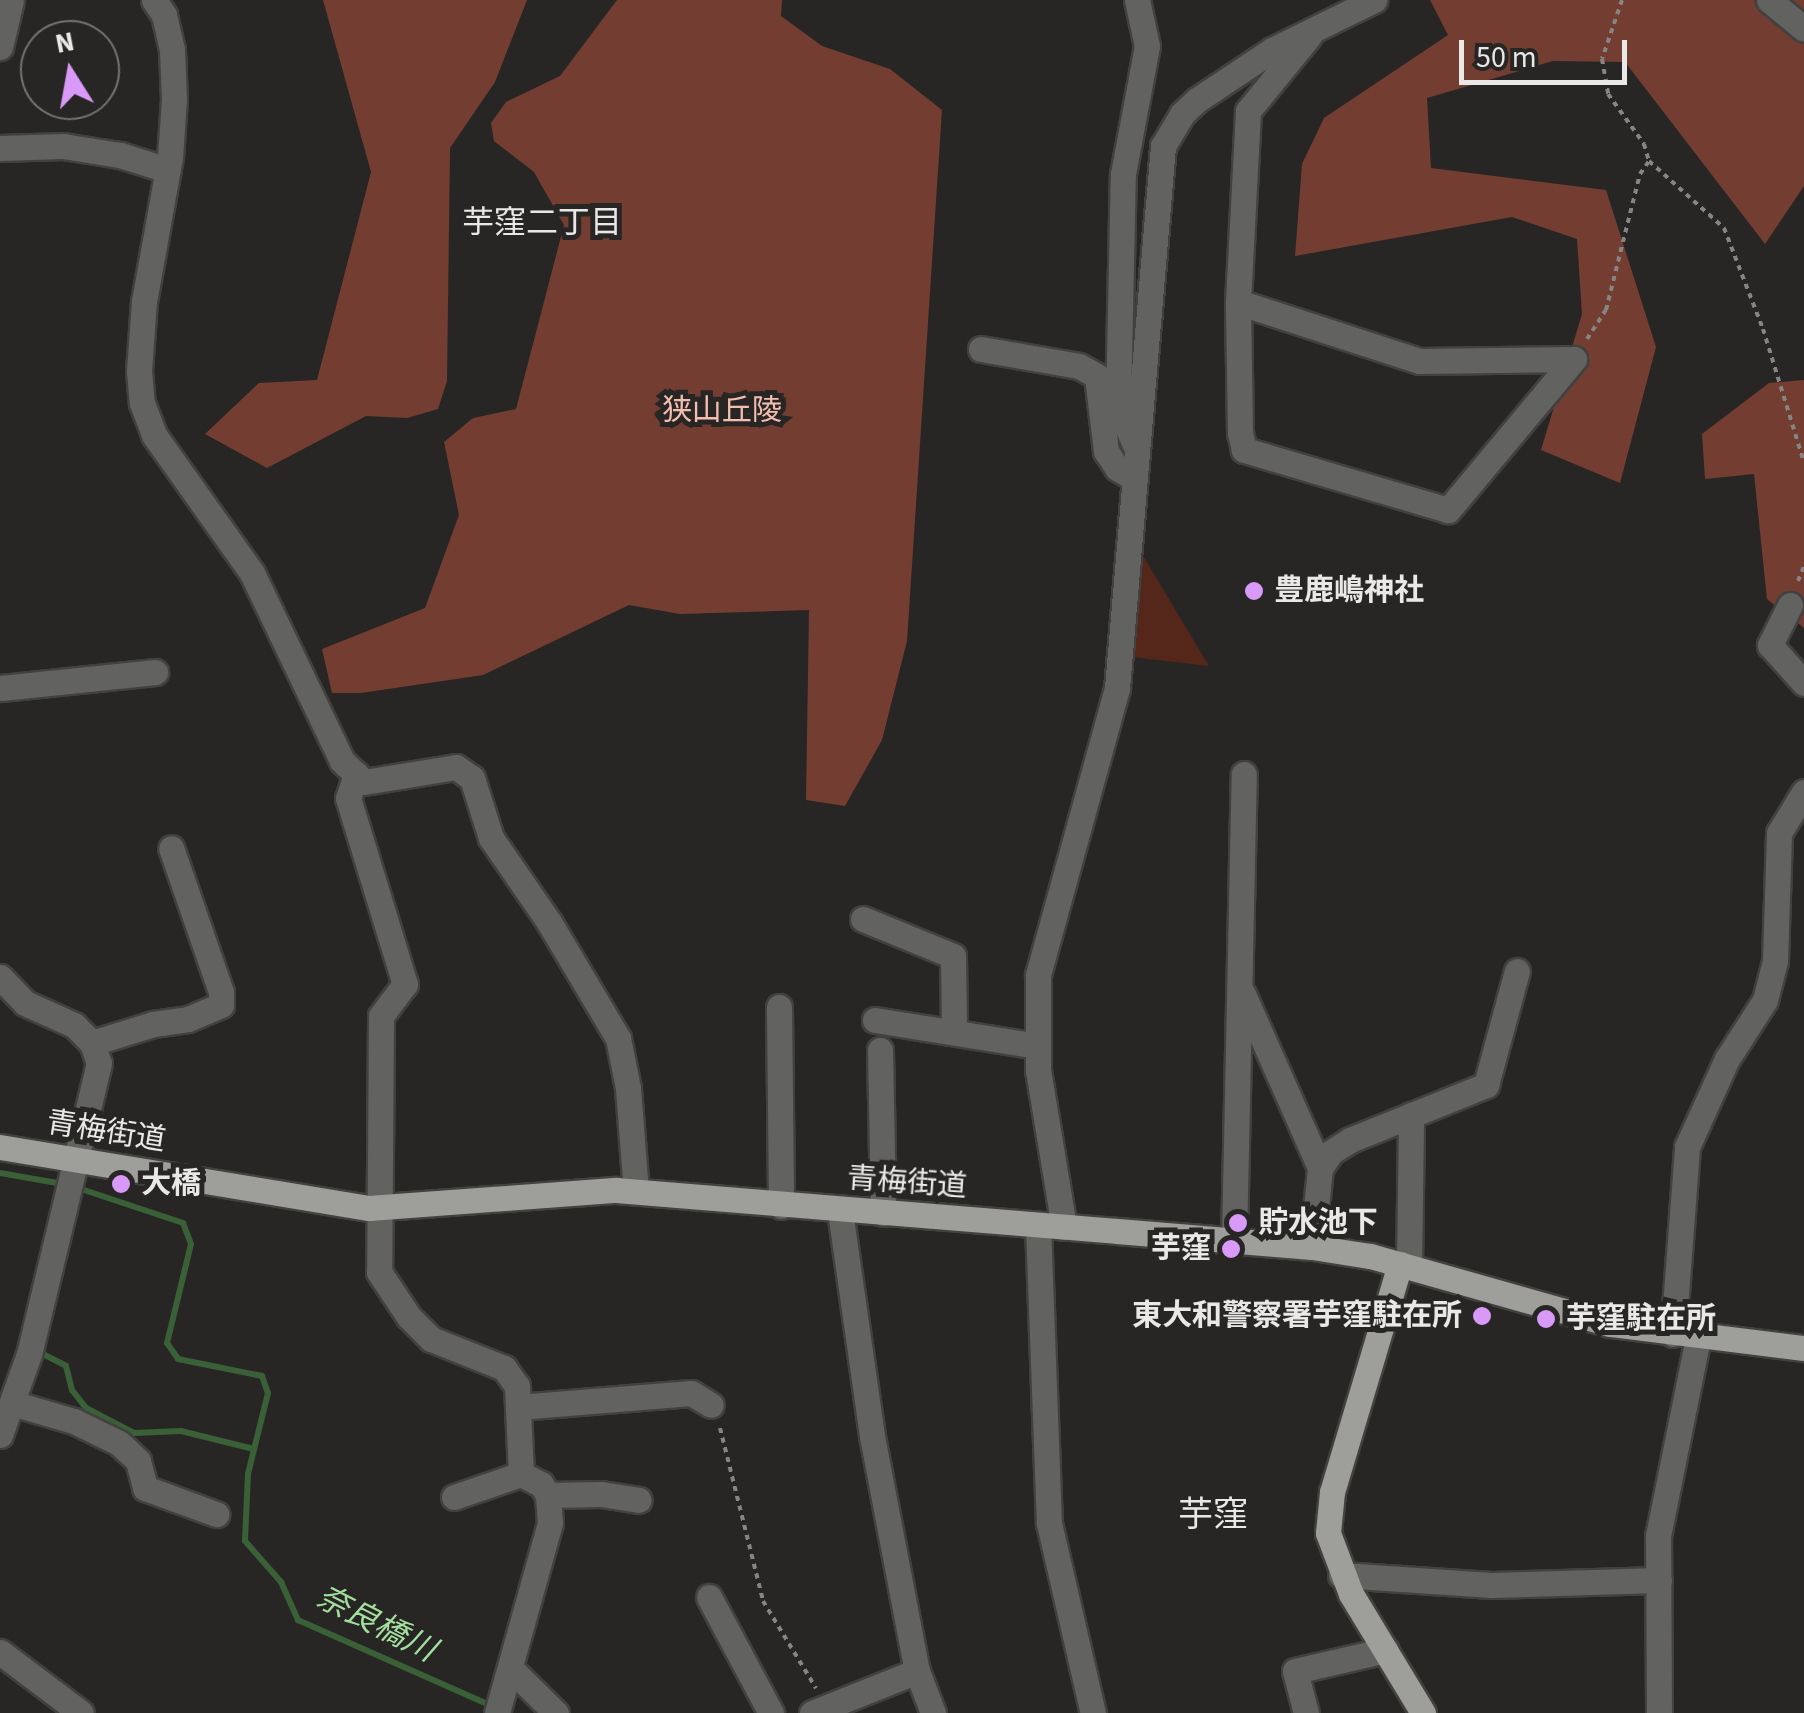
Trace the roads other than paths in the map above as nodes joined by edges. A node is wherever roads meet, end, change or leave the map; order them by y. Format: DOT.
graph roads {
  1 [pos="11,0"];
  2 [pos="154,0"];
  3 [pos="1137,0"];
  4 [pos="1374,0"];
  5 [pos="1769,0"];
  6 [pos="1804,29"];
  7 [pos="1312,32"];
  8 [pos="0,46"];
  9 [pos="0,148"];
  10 [pos="168,170"];
  11 [pos="1238,302"];
  12 [pos="981,349"];
  13 [pos="1138,449"];
  14 [pos="1135,479"];
  15 [pos="1790,605"];
  16 [pos="155,672"];
  17 [pos="2,683"];
  18 [pos="1804,683"];
  19 [pos="356,774"];
  20 [pos="1244,774"];
  21 [pos="1804,792"];
  22 [pos="170,848"];
  23 [pos="863,919"];
  24 [pos="1517,971"];
  25 [pos="0,976"];
  26 [pos="1240,986"];
  27 [pos="779,1007"];
  28 [pos="875,1020"];
  29 [pos="954,1032"];
  30 [pos="92,1043"];
  31 [pos="1036,1046"];
  32 [pos="880,1050"];
  33 [pos="1412,1115"];
  34 [pos="0,1147"];
  35 [pos="1320,1168"];
  36 [pos="72,1179"];
  37 [pos="636,1191"];
  38 [pos="781,1206"];
  39 [pos="381,1209"];
  40 [pos="840,1211"];
  41 [pos="883,1214"];
  42 [pos="1051,1226"];
  43 [pos="1234,1240"];
  44 [pos="1312,1247"];
  45 [pos="1404,1266"];
  46 [pos="1686,1335"];
  47 [pos="1804,1348"];
  48 [pos="12,1403"];
  49 [pos="711,1404"];
  50 [pos="518,1406"];
  51 [pos="0,1435"];
  52 [pos="521,1474"];
  53 [pos="548,1495"];
  54 [pos="454,1498"];
  55 [pos="639,1500"];
  56 [pos="216,1514"];
  57 [pos="1341,1575"];
  58 [pos="1659,1580"];
  59 [pos="709,1597"];
  60 [pos="1386,1650"];
  61 [pos="0,1652"];
  62 [pos="511,1670"];
  63 [pos="918,1671"];
  64 [pos="500,1704"];
  65 [pos="820,1710"];
  66 [pos="81,1713"];
  67 [pos="556,1713"];
  68 [pos="771,1713"];
  69 [pos="933,1713"];
  70 [pos="1094,1713"];
  71 [pos="1306,1713"];
  72 [pos="1423,1713"];
  73 [pos="1659,1713"];
  1 -- 8 [label="street"];
  2 -- 10 [label="street"];
  3 -- 13 [label="street"];
  4 -- 7 [label="street"];
  5 -- 6 [label="street"];
  7 -- 11 [label="street"];
  7 -- 13 [label="street"];
  9 -- 10 [label="street"];
  10 -- 19 [label="street"];
  11 -- 11 [label="street"];
  12 -- 14 [label="street"];
  13 -- 14 [label="street"];
  14 -- 31 [label="street"];
  15 -- 18 [label="street"];
  16 -- 17 [label="street"];
  19 -- 37 [label="street"];
  19 -- 39 [label="street"];
  20 -- 26 [label="street"];
  21 -- 46 [label="street"];
  22 -- 30 [label="street"];
  23 -- 29 [label="street"];
  24 -- 33 [label="street"];
  25 -- 30 [label="street"];
  26 -- 35 [label="street"];
  26 -- 43 [label="street"];
  27 -- 38 [label="street"];
  28 -- 29 [label="street"];
  29 -- 31 [label="street"];
  30 -- 36 [label="street"];
  31 -- 42 [label="street"];
  32 -- 41 [label="street"];
  33 -- 35 [label="street"];
  33 -- 45 [label="street"];
  34 -- 36 [label="main road, 青梅街道"];
  35 -- 44 [label="street"];
  36 -- 39 [label="main road, 青梅街道"];
  36 -- 48 [label="street"];
  37 -- 38 [label="main road, 青梅街道"];
  37 -- 39 [label="main road, 青梅街道"];
  38 -- 40 [label="main road, 青梅街道"];
  39 -- 50 [label="street"];
  40 -- 41 [label="main road, 青梅街道"];
  40 -- 63 [label="street"];
  41 -- 42 [label="main road, 青梅街道"];
  42 -- 43 [label="main road, 青梅街道"];
  42 -- 70 [label="street"];
  43 -- 44 [label="main road, 青梅街道"];
  44 -- 45 [label="main road, 青梅街道"];
  45 -- 46 [label="main road, 青梅街道"];
  45 -- 57 [label="main road"];
  46 -- 47 [label="main road, 青梅街道"];
  46 -- 58 [label="street"];
  48 -- 51 [label="street"];
  48 -- 56 [label="street"];
  49 -- 50 [label="street"];
  50 -- 52 [label="street"];
  52 -- 53 [label="street"];
  52 -- 54 [label="street"];
  53 -- 55 [label="street"];
  53 -- 62 [label="street"];
  57 -- 58 [label="street"];
  57 -- 60 [label="main road"];
  58 -- 73 [label="street"];
  59 -- 68 [label="street"];
  60 -- 71 [label="street"];
  60 -- 72 [label="main road"];
  61 -- 66 [label="street"];
  62 -- 64 [label="street"];
  62 -- 67 [label="street"];
  63 -- 65 [label="street"];
  63 -- 69 [label="street"];
}
